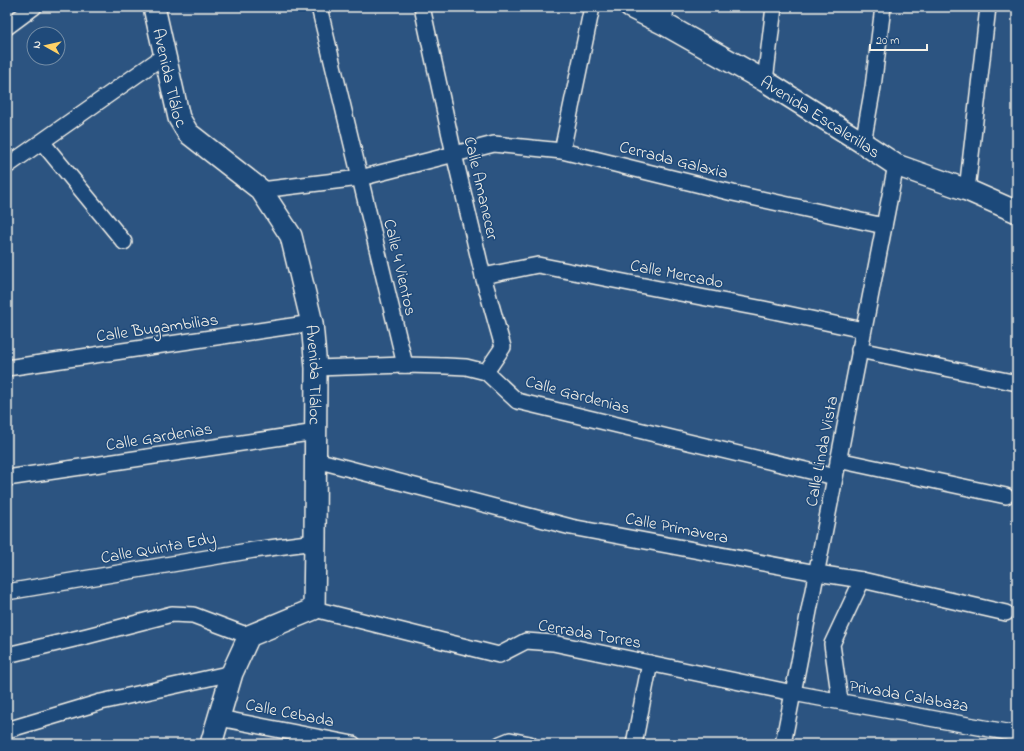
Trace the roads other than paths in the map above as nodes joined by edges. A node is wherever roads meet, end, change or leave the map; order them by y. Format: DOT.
graph roads {
  1 [pos="34,7"];
  2 [pos="154,7"];
  3 [pos="319,7"];
  4 [pos="422,7"];
  5 [pos="592,7"];
  6 [pos="630,7"];
  7 [pos="774,7"];
  8 [pos="883,7"];
  9 [pos="988,7"];
  10 [pos="665,15"];
  11 [pos="7,27"];
  12 [pos="165,55"];
  13 [pos="765,81"];
  14 [pos="42,142"];
  15 [pos="863,143"];
  16 [pos="562,151"];
  17 [pos="454,154"];
  18 [pos="896,165"];
  19 [pos="7,166"];
  20 [pos="360,178"];
  21 [pos="261,190"];
  22 [pos="967,190"];
  23 [pos="1017,212"];
  24 [pos="884,226"];
  25 [pos="124,242"];
  26 [pos="483,276"];
  27 [pos="312,323"];
  28 [pos="863,330"];
  29 [pos="859,350"];
  30 [pos="405,365"];
  31 [pos="7,368"];
  32 [pos="316,368"];
  33 [pos="486,372"];
  34 [pos="1017,383"];
  35 [pos="316,432"];
  36 [pos="316,460"];
  37 [pos="838,460"];
  38 [pos="835,477"];
  39 [pos="7,478"];
  40 [pos="1006,496"];
  41 [pos="315,542"];
  42 [pos="817,573"];
  43 [pos="862,580"];
  44 [pos="7,592"];
  45 [pos="314,609"];
  46 [pos="1006,613"];
  47 [pos="248,636"];
  48 [pos="7,655"];
  49 [pos="650,663"];
  50 [pos="232,673"];
  51 [pos="793,693"];
  52 [pos="840,701"];
  53 [pos="219,718"];
  54 [pos="7,730"];
  55 [pos="1017,734"];
  56 [pos="211,744"];
  57 [pos="353,744"];
  58 [pos="500,744"];
  59 [pos="530,744"];
  60 [pos="634,744"];
  61 [pos="784,744"];
  1 -- 11 [label="street"];
  2 -- 12 [label="main road, Avenida Tláloc"];
  3 -- 20 [label="street, Calle 4 Vientos"];
  4 -- 17 [label="street, Calle Amanecer"];
  5 -- 16 [label="street"];
  6 -- 10 [label="main road, Avenida Escalerillas"];
  7 -- 13 [label="street"];
  8 -- 15 [label="street"];
  9 -- 22 [label="street"];
  10 -- 13 [label="main road, Avenida Escalerillas"];
  12 -- 14 [label="street"];
  12 -- 21 [label="main road, Avenida Tláloc"];
  13 -- 15 [label="main road, Avenida Escalerillas"];
  14 -- 19 [label="street"];
  14 -- 25 [label="street"];
  15 -- 18 [label="main road, Avenida Escalerillas"];
  16 -- 17 [label="street, Cerrada Galaxia"];
  16 -- 24 [label="street, Cerrada Galaxia"];
  17 -- 20 [label="street, Cerrada Galaxia"];
  17 -- 26 [label="street, Calle Amanecer"];
  18 -- 22 [label="main road, Avenida Escalerillas"];
  18 -- 24 [label="street, Calle Linda Vista"];
  20 -- 21 [label="street, Cerrada Galaxia"];
  20 -- 30 [label="street, Calle 4 Vientos"];
  21 -- 27 [label="main road, Avenida Tláloc"];
  22 -- 23 [label="main road, Avenida Escalerillas"];
  24 -- 28 [label="street, Calle Linda Vista"];
  26 -- 28 [label="street, Calle Mercado"];
  26 -- 33 [label="street, Calle Amanecer"];
  27 -- 31 [label="street, Calle Bugambilias"];
  27 -- 32 [label="main road, Avenida Tláloc"];
  28 -- 29 [label="street, Calle Linda Vista"];
  29 -- 34 [label="street"];
  29 -- 37 [label="street, Calle Linda Vista"];
  30 -- 32 [label="street"];
  30 -- 33 [label="street"];
  32 -- 35 [label="main road, Avenida Tláloc"];
  33 -- 38 [label="street, Calle Gardenias"];
  35 -- 36 [label="main road, Avenida Tláloc"];
  35 -- 39 [label="street, Calle Gardenias"];
  36 -- 41 [label="main road, Avenida Tláloc"];
  36 -- 42 [label="street, Calle Primavera"];
  37 -- 38 [label="street, Calle Linda Vista"];
  37 -- 40 [label="street"];
  38 -- 42 [label="street, Calle Linda Vista"];
  41 -- 44 [label="street, Calle Quinta Edy"];
  41 -- 45 [label="main road, Avenida Tláloc"];
  42 -- 43 [label="street, Calle Primavera"];
  42 -- 51 [label="street, Calle Linda Vista"];
  43 -- 46 [label="street, Calle Primavera"];
  43 -- 52 [label="street"];
  45 -- 47 [label="main road"];
  45 -- 49 [label="street, Cerrada Torres"];
  47 -- 48 [label="street"];
  47 -- 50 [label="main road"];
  49 -- 51 [label="street, Cerrada Torres"];
  49 -- 60 [label="street"];
  50 -- 53 [label="main road"];
  50 -- 54 [label="street"];
  51 -- 52 [label="street, Privada Calabaza"];
  51 -- 61 [label="street, Calle Linda Vista"];
  52 -- 55 [label="street, Privada Calabaza"];
  53 -- 56 [label="main road"];
  53 -- 57 [label="street, Calle Cebada"];
  58 -- 59 [label="street"];
}
